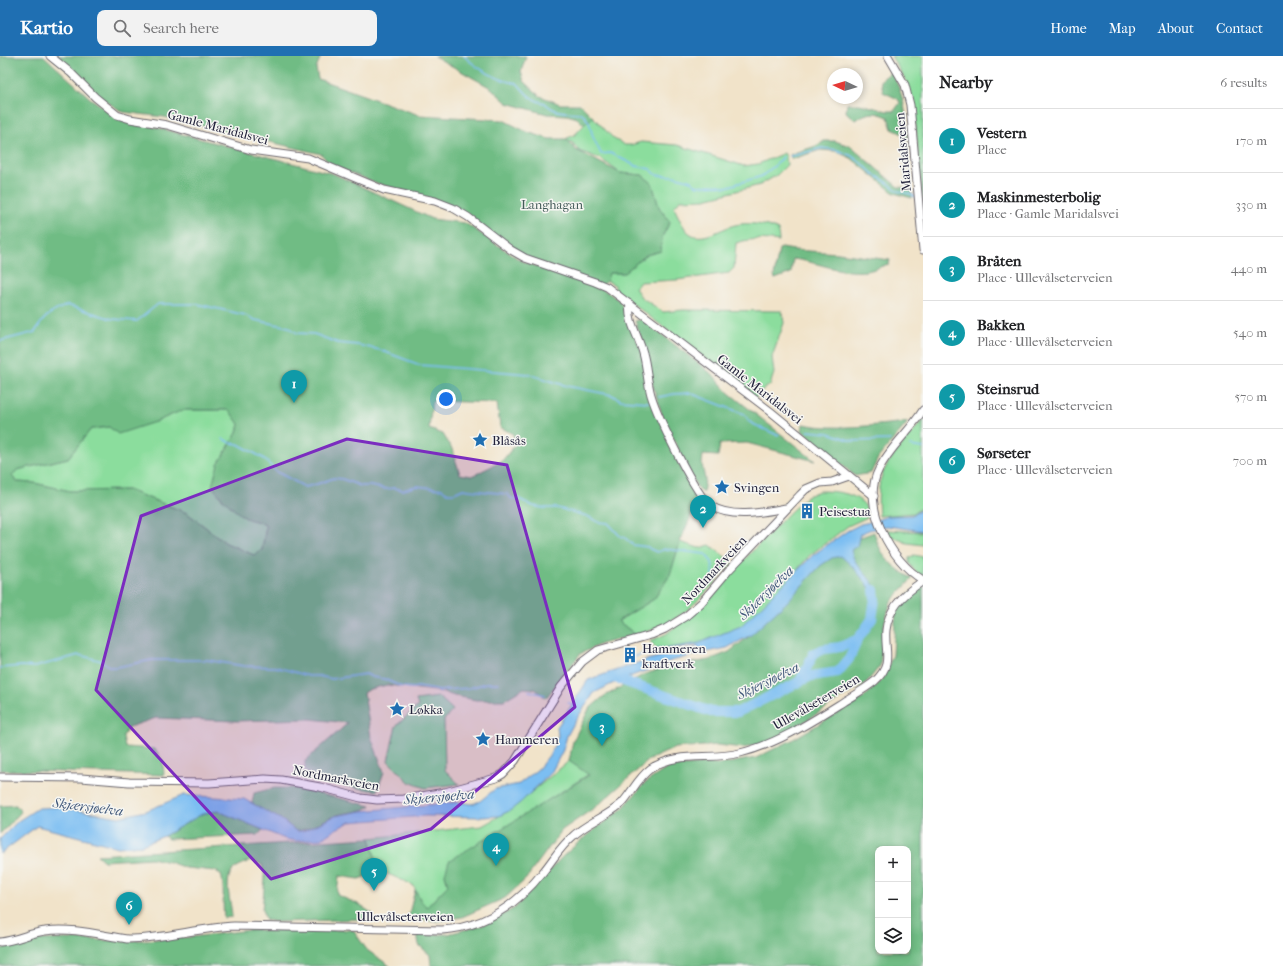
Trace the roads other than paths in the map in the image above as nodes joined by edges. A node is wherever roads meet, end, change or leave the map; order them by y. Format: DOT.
graph roads {
  1 [pos="50,56"];
  2 [pos="888,56"];
  3 [pos="923,250"];
  4 [pos="630,304"];
  5 [pos="923,410"];
  6 [pos="849,476"];
  7 [pos="874,496"];
  8 [pos="786,508"];
  9 [pos="923,580"];
  10 [pos="0,777"];
  11 [pos="0,942"];
  1 -- 4 [label="street, Gamle Maridalsvei"];
  2 -- 3 [label="street, Maridalsveien"];
  4 -- 6 [label="street, Gamle Maridalsvei"];
  4 -- 8 [label="street"];
  5 -- 7 [label="street"];
  6 -- 7 [label="street, Gamle Maridalsvei"];
  6 -- 8 [label="street, Nordmarkveien"];
  7 -- 9 [label="street"];
  8 -- 10 [label="street, Nordmarkveien"];
  9 -- 11 [label="street, Ullevålseterveien"];
}
